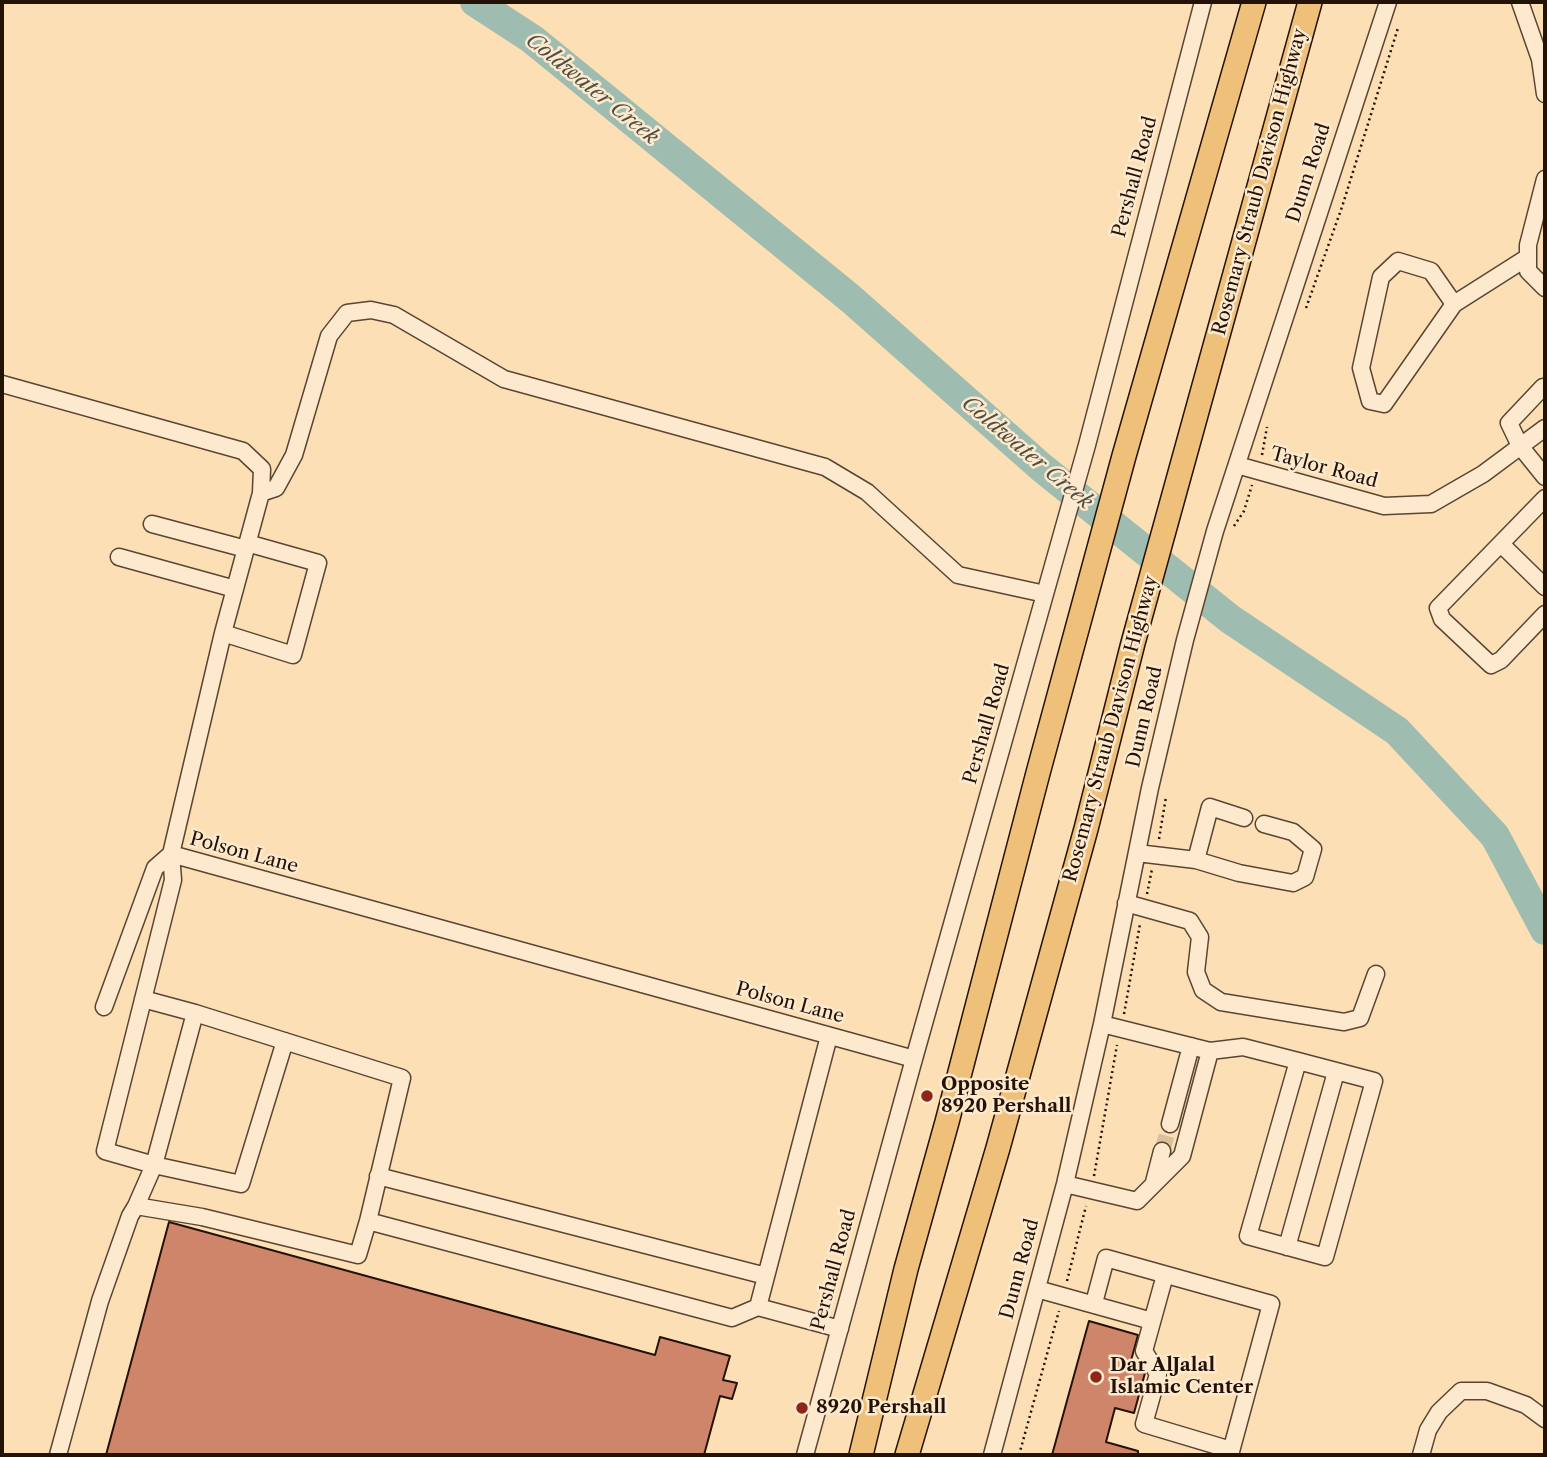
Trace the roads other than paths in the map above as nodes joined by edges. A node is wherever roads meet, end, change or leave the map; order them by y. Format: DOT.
graph roads {
  1 [pos="1203,2"];
  2 [pos="1254,2"];
  3 [pos="1310,2"];
  4 [pos="1388,2"];
  5 [pos="1520,2"];
  6 [pos="1545,94"];
  7 [pos="1545,179"];
  8 [pos="1528,257"];
  9 [pos="1545,288"];
  10 [pos="1454,304"];
  11 [pos="2,384"];
  12 [pos="1545,387"];
  13 [pos="1545,428"];
  14 [pos="1520,446"];
  15 [pos="1237,465"];
  16 [pos="1545,477"];
  17 [pos="261,493"];
  18 [pos="1545,498"];
  19 [pos="152,524"];
  20 [pos="1501,544"];
  21 [pos="246,546"];
  22 [pos="119,557"];
  23 [pos="1545,587"];
  24 [pos="235,589"];
  25 [pos="1045,594"];
  26 [pos="1545,614"];
  27 [pos="223,633"];
  28 [pos="1244,818"];
  29 [pos="1264,824"];
  30 [pos="1137,853"];
  31 [pos="171,855"];
  32 [pos="1196,860"];
  33 [pos="1126,903"];
  34 [pos="1376,974"];
  35 [pos="143,999"];
  36 [pos="104,1007"];
  37 [pos="195,1013"];
  38 [pos="1102,1024"];
  39 [pos="830,1036"];
  40 [pos="285,1041"];
  41 [pos="1191,1046"];
  42 [pos="1210,1051"];
  43 [pos="914,1059"];
  44 [pos="1297,1060"];
  45 [pos="1336,1072"];
  46 [pos="1170,1124"];
  47 [pos="1162,1151"];
  48 [pos="154,1165"];
  49 [pos="378,1176"];
  50 [pos="1065,1184"];
  51 [pos="1153,1184"];
  52 [pos="136,1206"];
  53 [pos="368,1221"];
  54 [pos="1287,1247"];
  55 [pos="1165,1275"];
  56 [pos="766,1276"];
  57 [pos="1037,1289"];
  58 [pos="1094,1303"];
  59 [pos="758,1307"];
  60 [pos="1152,1321"];
  61 [pos="840,1329"];
  62 [pos="1545,1419"];
  63 [pos="1230,1453"];
  64 [pos="58,1455"];
  65 [pos="805,1455"];
  66 [pos="860,1455"];
  67 [pos="907,1455"];
  68 [pos="992,1455"];
  69 [pos="1421,1455"];
  1 -- 25 [label="street, Pershall Road"];
  2 -- 66 [label="highway"];
  3 -- 67 [label="highway, Rosemary Straub Davison Highway"];
  4 -- 15 [label="street, Dunn Road"];
  5 -- 6 [label="street"];
  7 -- 8 [label="street"];
  8 -- 9 [label="street"];
  8 -- 10 [label="street"];
  10 -- 10 [label="street"];
  11 -- 17 [label="street, Polson Lane"];
  12 -- 14 [label="street"];
  13 -- 14 [label="street, Taylor Road"];
  14 -- 15 [label="street, Taylor Road"];
  14 -- 16 [label="street"];
  15 -- 30 [label="street, Dunn Road"];
  17 -- 21 [label="street, Polson Lane"];
  17 -- 25 [label="street"];
  18 -- 20 [label="street"];
  19 -- 21 [label="street"];
  20 -- 23 [label="street"];
  20 -- 26 [label="street"];
  21 -- 24 [label="street, Polson Lane"];
  21 -- 27 [label="street"];
  22 -- 24 [label="street"];
  24 -- 27 [label="street, Polson Lane"];
  25 -- 43 [label="street, Pershall Road"];
  27 -- 31 [label="street, Polson Lane"];
  28 -- 32 [label="street"];
  29 -- 32 [label="street"];
  30 -- 32 [label="street"];
  30 -- 33 [label="street, Dunn Road"];
  31 -- 35 [label="street"];
  31 -- 36 [label="street"];
  31 -- 39 [label="street, Polson Lane"];
  33 -- 34 [label="street"];
  33 -- 38 [label="street, Dunn Road"];
  35 -- 37 [label="street"];
  35 -- 48 [label="street"];
  37 -- 40 [label="street"];
  37 -- 48 [label="street"];
  38 -- 41 [label="street"];
  38 -- 50 [label="street, Dunn Road"];
  39 -- 43 [label="street, Polson Lane"];
  39 -- 56 [label="street"];
  40 -- 48 [label="street"];
  40 -- 49 [label="street"];
  41 -- 42 [label="street"];
  41 -- 46 [label="street"];
  42 -- 44 [label="street"];
  42 -- 51 [label="street"];
  43 -- 61 [label="street, Pershall Road"];
  44 -- 45 [label="street"];
  44 -- 54 [label="street"];
  45 -- 54 [label="street"];
  45 -- 54 [label="street"];
  47 -- 51 [label="street"];
  48 -- 52 [label="street"];
  49 -- 53 [label="street"];
  49 -- 56 [label="street"];
  50 -- 51 [label="street"];
  50 -- 57 [label="street, Dunn Road"];
  52 -- 53 [label="street"];
  52 -- 64 [label="street"];
  53 -- 59 [label="street"];
  55 -- 58 [label="street"];
  55 -- 60 [label="street"];
  55 -- 63 [label="street"];
  56 -- 59 [label="street"];
  57 -- 58 [label="street"];
  57 -- 68 [label="street, Dunn Road"];
  58 -- 60 [label="street"];
  59 -- 61 [label="street"];
  60 -- 63 [label="street"];
  61 -- 65 [label="street, Pershall Road"];
  62 -- 69 [label="street"];
}
